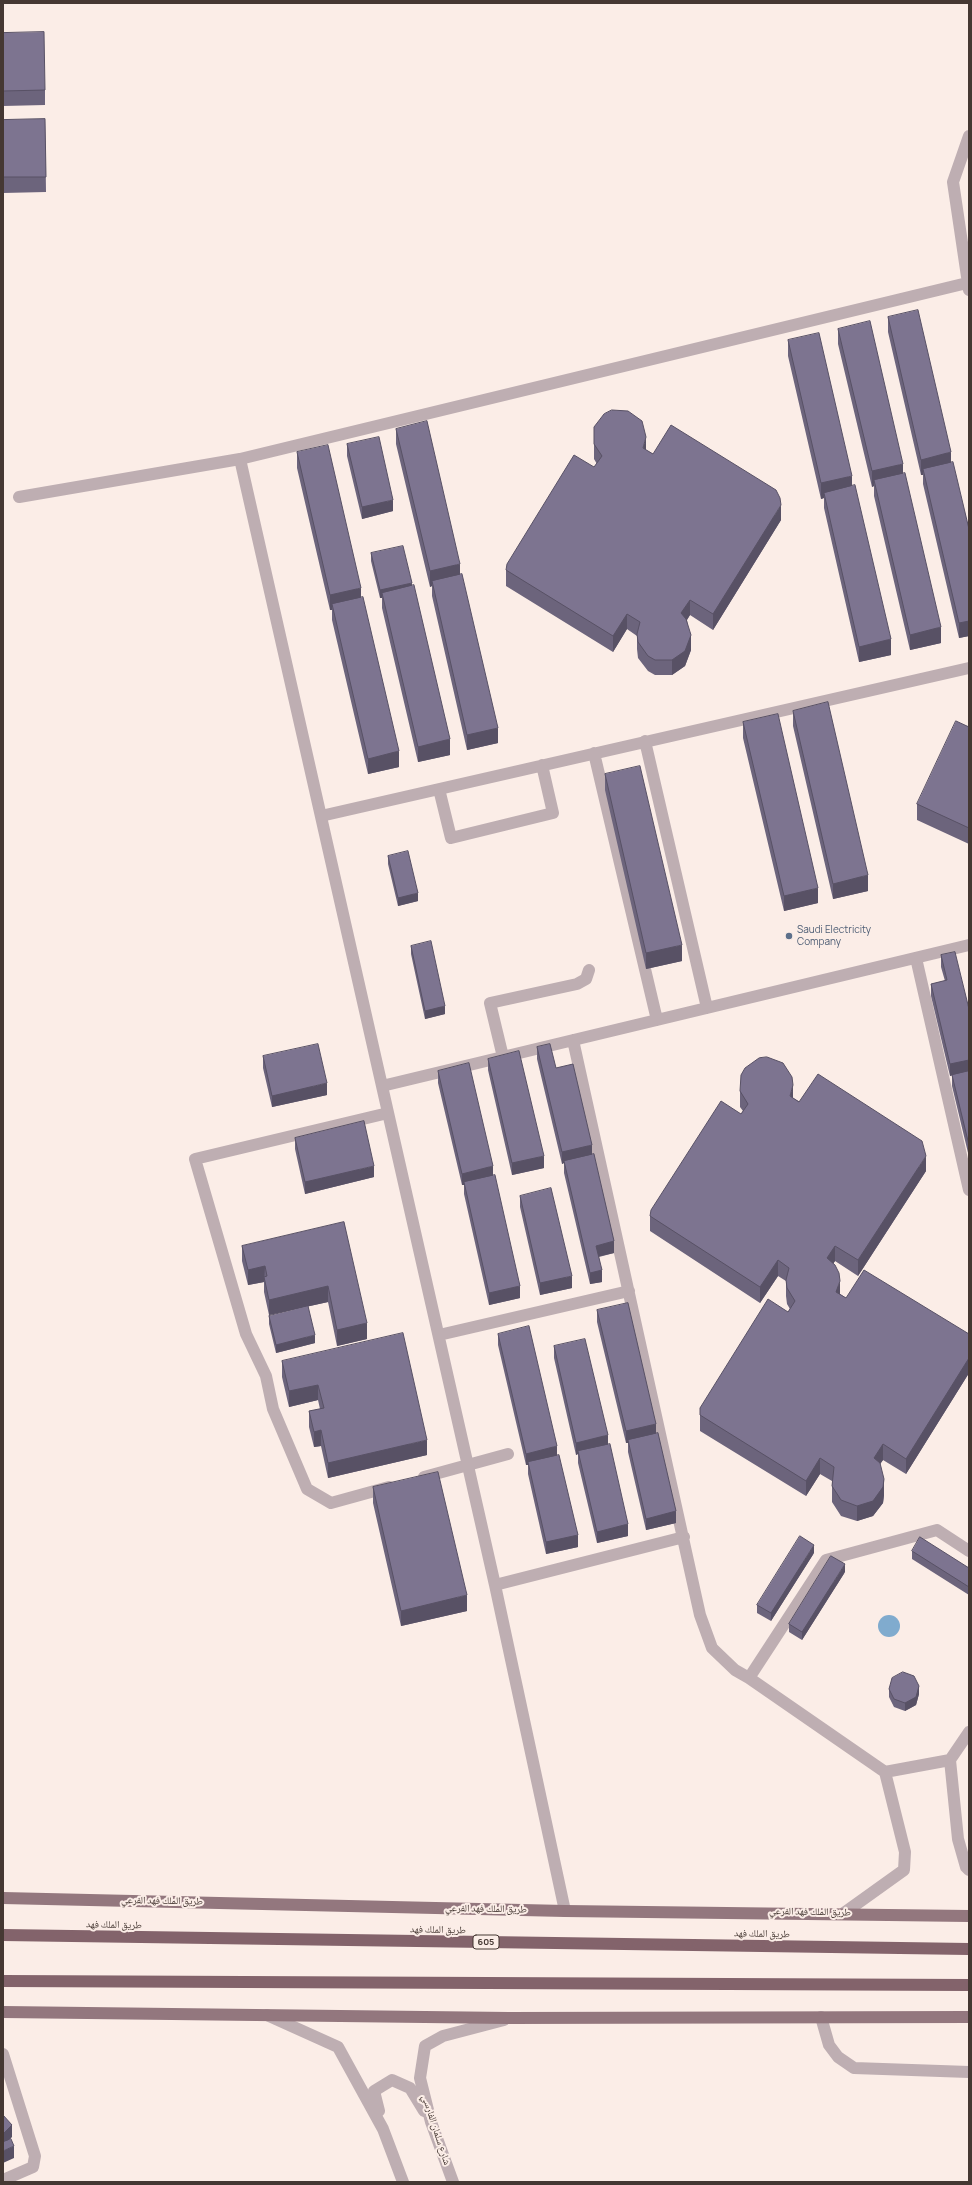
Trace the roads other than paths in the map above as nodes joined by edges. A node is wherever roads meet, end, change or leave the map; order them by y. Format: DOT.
graph roads {
  1 [pos="969,136"];
  2 [pos="968,287"];
  3 [pos="240,459"];
  4 [pos="19,497"];
  5 [pos="969,668"];
  6 [pos="645,741"];
  7 [pos="594,753"];
  8 [pos="542,765"];
  9 [pos="439,789"];
  10 [pos="321,816"];
  11 [pos="969,945"];
  12 [pos="916,958"];
  13 [pos="589,970"];
  14 [pos="707,1008"];
  15 [pos="657,1020"];
  16 [pos="573,1040"];
  17 [pos="503,1057"];
  18 [pos="382,1086"];
  19 [pos="388,1113"];
  20 [pos="969,1190"];
  21 [pos="629,1291"];
  22 [pos="439,1335"];
  23 [pos="508,1454"];
  24 [pos="468,1465"];
  25 [pos="415,1480"];
  26 [pos="399,1484"];
  27 [pos="684,1537"];
  28 [pos="969,1552"];
  29 [pos="495,1585"];
  30 [pos="749,1678"];
  31 [pos="969,1732"];
  32 [pos="950,1760"];
  33 [pos="885,1772"];
  34 [pos="969,1870"];
  35 [pos="3,1898"];
  36 [pos="565,1910"];
  37 [pos="844,1913"];
  38 [pos="969,1916"];
  39 [pos="3,1935"];
  40 [pos="969,1949"];
  41 [pos="3,1981"];
  42 [pos="969,1985"];
  43 [pos="3,2012"];
  44 [pos="266,2014"];
  45 [pos="822,2017"];
  46 [pos="969,2017"];
  47 [pos="509,2018"];
  48 [pos="3,2054"];
  49 [pos="969,2072"];
  50 [pos="431,2122"];
  51 [pos="383,2129"];
  52 [pos="3,2180"];
  53 [pos="403,2182"];
  54 [pos="453,2182"];
  1 -- 2 [label="street"];
  2 -- 3 [label="street"];
  3 -- 4 [label="street"];
  3 -- 10 [label="street"];
  5 -- 6 [label="street"];
  6 -- 7 [label="street"];
  6 -- 14 [label="street"];
  7 -- 8 [label="street"];
  7 -- 15 [label="street"];
  8 -- 9 [label="street"];
  8 -- 9 [label="street"];
  9 -- 10 [label="street"];
  10 -- 18 [label="street"];
  11 -- 12 [label="street"];
  12 -- 14 [label="street"];
  12 -- 20 [label="street"];
  13 -- 17 [label="street"];
  14 -- 15 [label="street"];
  15 -- 16 [label="street"];
  16 -- 17 [label="street"];
  16 -- 21 [label="street"];
  17 -- 18 [label="street"];
  18 -- 19 [label="street"];
  19 -- 22 [label="street"];
  19 -- 26 [label="street"];
  21 -- 22 [label="street"];
  21 -- 27 [label="street"];
  22 -- 24 [label="street"];
  23 -- 24 [label="street"];
  24 -- 25 [label="street"];
  24 -- 29 [label="street"];
  27 -- 29 [label="street"];
  27 -- 30 [label="street"];
  28 -- 30 [label="street"];
  29 -- 36 [label="street"];
  30 -- 33 [label="street"];
  31 -- 32 [label="street"];
  32 -- 33 [label="street"];
  32 -- 34 [label="street"];
  33 -- 37 [label="street"];
  35 -- 36 [label="main road, طريق الملك فهد الفرعي"];
  36 -- 37 [label="main road, طريق الملك فهد الفرعي"];
  37 -- 38 [label="main road, طريق الملك فهد الفرعي"];
  39 -- 40 [label="highway, طريق الملك فهد / 605"];
  41 -- 42 [label="highway"];
  43 -- 44 [label="main road"];
  44 -- 47 [label="main road"];
  44 -- 51 [label="street"];
  45 -- 46 [label="main road"];
  45 -- 47 [label="main road"];
  45 -- 49 [label="street"];
  47 -- 50 [label="street, شارع سلمان الفارسي"];
  48 -- 52 [label="street"];
  50 -- 51 [label="street"];
  50 -- 54 [label="street, شارع سلمان الفارسي"];
  51 -- 53 [label="street"];
}
